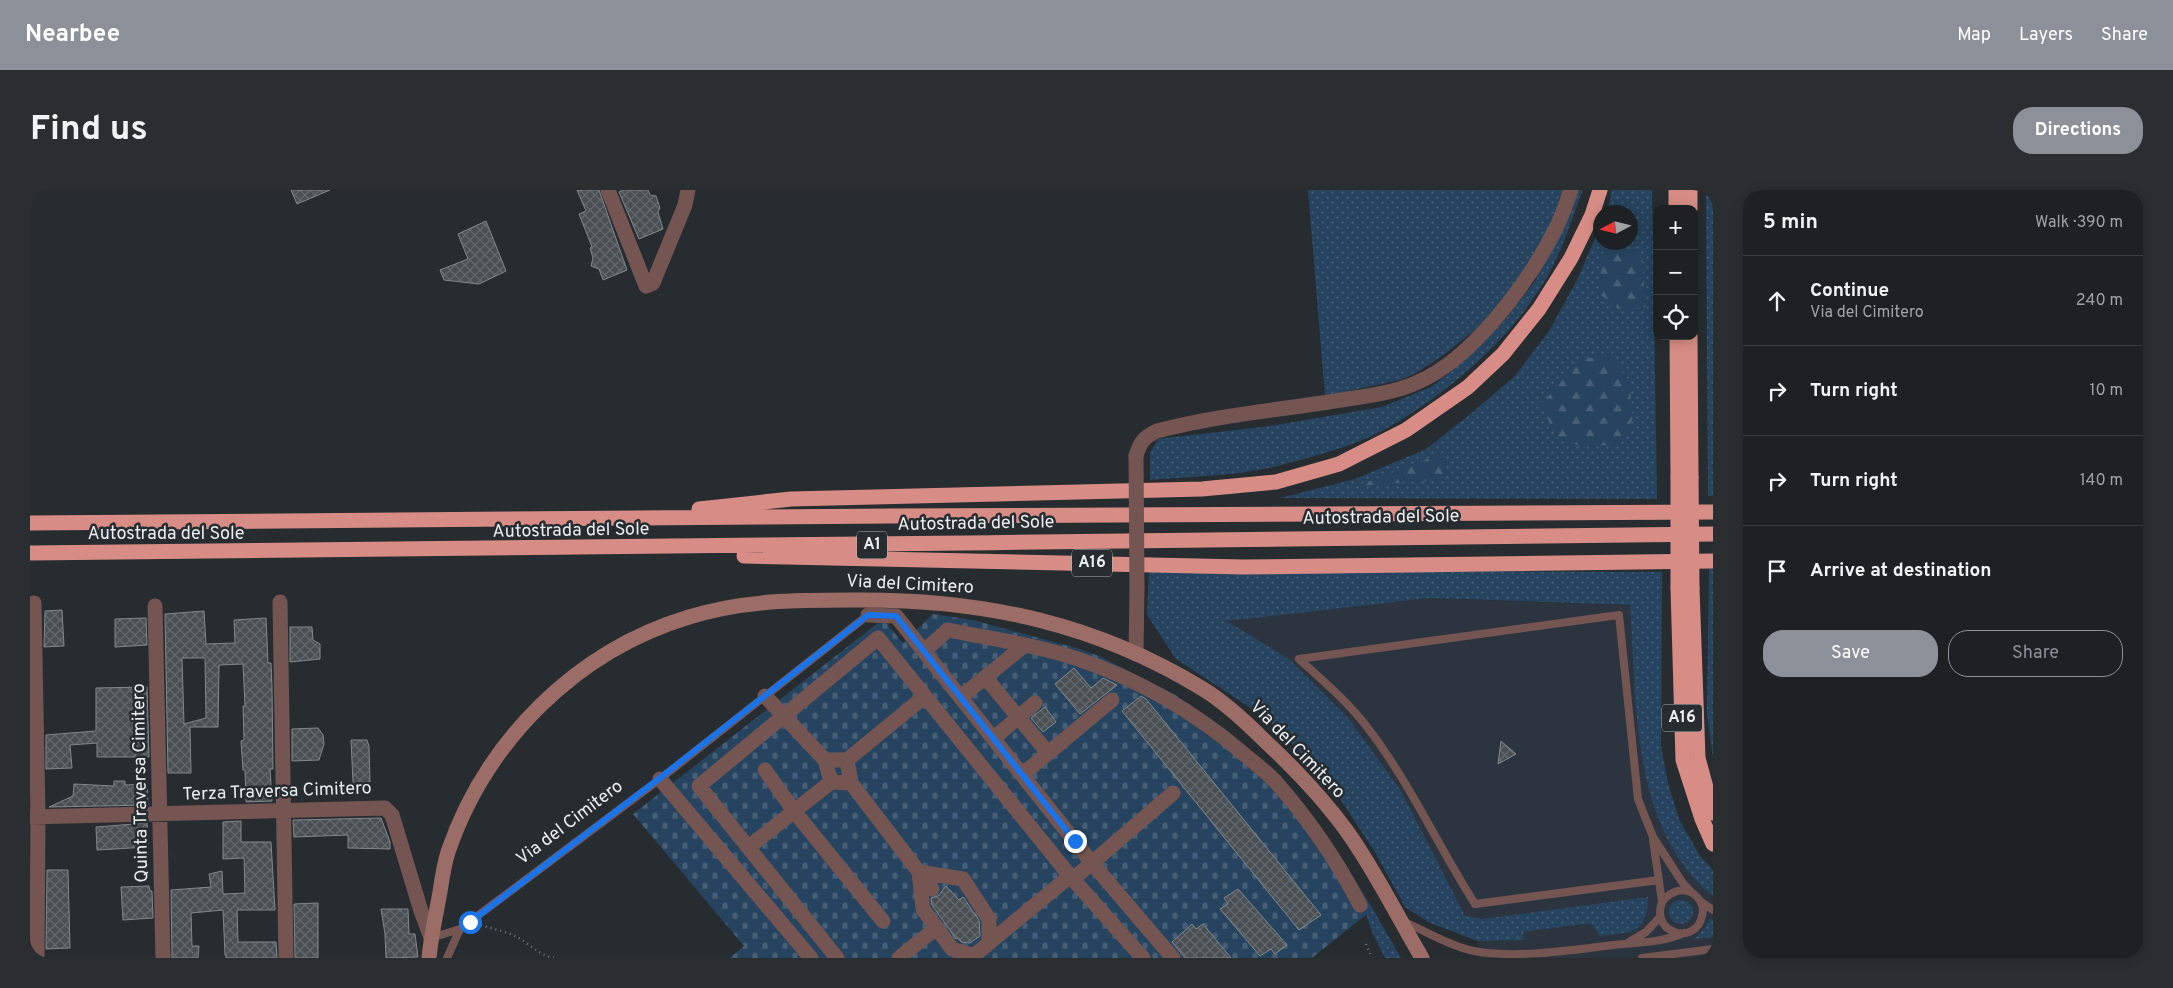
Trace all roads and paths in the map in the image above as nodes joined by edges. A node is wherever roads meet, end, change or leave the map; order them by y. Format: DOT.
graph roads {
  1 [pos="608,190"];
  2 [pos="688,190"];
  3 [pos="1571,190"];
  4 [pos="1600,190"];
  5 [pos="1676,190"];
  6 [pos="1690,190"];
  7 [pos="1676,205"];
  8 [pos="1690,205"];
  9 [pos="1677,340"];
  10 [pos="1690,340"];
  11 [pos="1684,477"];
  12 [pos="1713,512"];
  13 [pos="604,518"];
  14 [pos="30,523"];
  15 [pos="1713,534"];
  16 [pos="470,551"];
  17 [pos="30,553"];
  18 [pos="1713,561"];
  19 [pos="1685,588"];
  20 [pos="280,602"];
  21 [pos="34,603"];
  22 [pos="155,606"];
  23 [pos="868,615"];
  24 [pos="1025,645"];
  25 [pos="924,651"];
  26 [pos="1136,654"];
  27 [pos="985,676"];
  28 [pos="765,696"];
  29 [pos="961,696"];
  30 [pos="924,697"];
  31 [pos="1112,700"];
  32 [pos="1035,703"];
  33 [pos="784,715"];
  34 [pos="1018,717"];
  35 [pos="994,738"];
  36 [pos="1048,753"];
  37 [pos="825,760"];
  38 [pos="847,760"];
  39 [pos="764,770"];
  40 [pos="1022,774"];
  41 [pos="660,778"];
  42 [pos="830,782"];
  43 [pos="851,784"];
  44 [pos="1173,793"];
  45 [pos="285,810"];
  46 [pos="794,811"];
  47 [pos="1713,813"];
  48 [pos="161,814"];
  49 [pos="34,816"];
  50 [pos="1653,837"];
  51 [pos="1713,844"];
  52 [pos="749,847"];
  53 [pos="1092,862"];
  54 [pos="919,872"];
  55 [pos="1072,878"];
  56 [pos="1659,880"];
  57 [pos="932,889"];
  58 [pos="1691,892"];
  59 [pos="1700,901"];
  60 [pos="1662,902"];
  61 [pos="1360,905"];
  62 [pos="1713,910"];
  63 [pos="1660,916"];
  64 [pos="1400,920"];
  65 [pos="883,921"];
  66 [pos="470,922"];
  67 [pos="936,928"];
  68 [pos="460,929"];
  69 [pos="1684,933"];
  70 [pos="431,938"];
  71 [pos="1366,944"];
  72 [pos="1625,944"];
  73 [pos="1713,950"];
  74 [pos="1479,952"];
  75 [pos="981,953"];
  76 [pos="1526,956"];
  77 [pos="37,958"];
  78 [pos="163,958"];
  79 [pos="286,958"];
  80 [pos="429,958"];
  81 [pos="447,958"];
  82 [pos="554,958"];
  83 [pos="812,958"];
  84 [pos="837,958"];
  85 [pos="899,958"];
  86 [pos="1143,958"];
  87 [pos="1172,958"];
  88 [pos="1372,958"];
  89 [pos="1422,958"];
  90 [pos="1470,958"];
  91 [pos="1642,958"];
  1 -- 2 [label="street"];
  3 -- 26 [label="street, bridge"];
  4 -- 13 [label="highway"];
  5 -- 7 [label="highway"];
  6 -- 8 [label="highway"];
  9 -- 11 [label="highway"];
  10 -- 11 [label="highway"];
  11 -- 19 [label="highway, bridge"];
  12 -- 13 [label="highway, Autostrada del Sole / A1"];
  13 -- 14 [label="highway, Autostrada del Sole / A1"];
  15 -- 16 [label="highway, Autostrada del Sole / A1"];
  16 -- 17 [label="highway, Autostrada del Sole / A1"];
  16 -- 18 [label="highway, A16"];
  19 -- 47 [label="highway, A16"];
  19 -- 51 [label="highway, A16"];
  20 -- 45 [label="street"];
  21 -- 49 [label="street"];
  22 -- 48 [label="street, Quinta Traversa Cimitero"];
  23 -- 25 [label="street"];
  23 -- 28 [label="lane, Via del Cimitero"];
  24 -- 25 [label="street"];
  24 -- 27 [label="street"];
  24 -- 61 [label="street"];
  25 -- 29 [label="street"];
  26 -- 64 [label="main road, Via del Cimitero"];
  26 -- 70 [label="main road, Via del Cimitero"];
  27 -- 29 [label="street"];
  27 -- 34 [label="street"];
  28 -- 33 [label="street"];
  28 -- 41 [label="lane, Via del Cimitero"];
  29 -- 35 [label="street"];
  30 -- 33 [label="street"];
  30 -- 38 [label="street"];
  30 -- 55 [label="street"];
  31 -- 36 [label="street"];
  32 -- 34 [label="street"];
  33 -- 37 [label="street"];
  33 -- 52 [label="street"];
  34 -- 35 [label="street"];
  34 -- 36 [label="street"];
  35 -- 40 [label="street"];
  36 -- 40 [label="street"];
  37 -- 38 [label="street"];
  37 -- 42 [label="street"];
  38 -- 43 [label="street"];
  39 -- 46 [label="street"];
  40 -- 53 [label="street"];
  41 -- 66 [label="lane, Via del Cimitero"];
  41 -- 83 [label="street"];
  42 -- 43 [label="street"];
  42 -- 46 [label="street"];
  43 -- 54 [label="street"];
  44 -- 53 [label="street"];
  45 -- 48 [label="street, Terza Traversa Cimitero"];
  45 -- 70 [label="street, Terza Traversa Cimitero"];
  45 -- 79 [label="street"];
  46 -- 52 [label="street"];
  46 -- 65 [label="street"];
  48 -- 49 [label="street, Terza Traversa Cimitero"];
  48 -- 78 [label="street, Quinta Traversa Cimitero"];
  49 -- 77 [label="street"];
  50 -- 56 [label="lane"];
  50 -- 56 [label="lane"];
  50 -- 58 [label="lane"];
  52 -- 84 [label="street"];
  53 -- 55 [label="street"];
  53 -- 87 [label="street"];
  54 -- 57 [label="street"];
  54 -- 67 [label="street"];
  54 -- 75 [label="street"];
  55 -- 75 [label="street"];
  55 -- 86 [label="street"];
  56 -- 60 [label="lane"];
  58 -- 59 [label="lane"];
  58 -- 60 [label="lane"];
  59 -- 62 [label="lane"];
  59 -- 69 [label="lane"];
  60 -- 63 [label="lane"];
  63 -- 69 [label="lane"];
  63 -- 72 [label="lane"];
  64 -- 74 [label="lane"];
  64 -- 89 [label="main road, Via del Cimitero"];
  66 -- 68 [label="lane, Via del Cimitero"];
  66 -- 82 [label="path"];
  67 -- 75 [label="street"];
  67 -- 85 [label="street"];
  68 -- 70 [label="lane, Via del Cimitero"];
  68 -- 81 [label="lane"];
  69 -- 72 [label="lane"];
  70 -- 80 [label="main road, Via del Cimitero"];
  71 -- 88 [label="path"];
  72 -- 76 [label="lane"];
  73 -- 91 [label="lane"];
  74 -- 76 [label="lane"];
  74 -- 90 [label="lane"];
}
